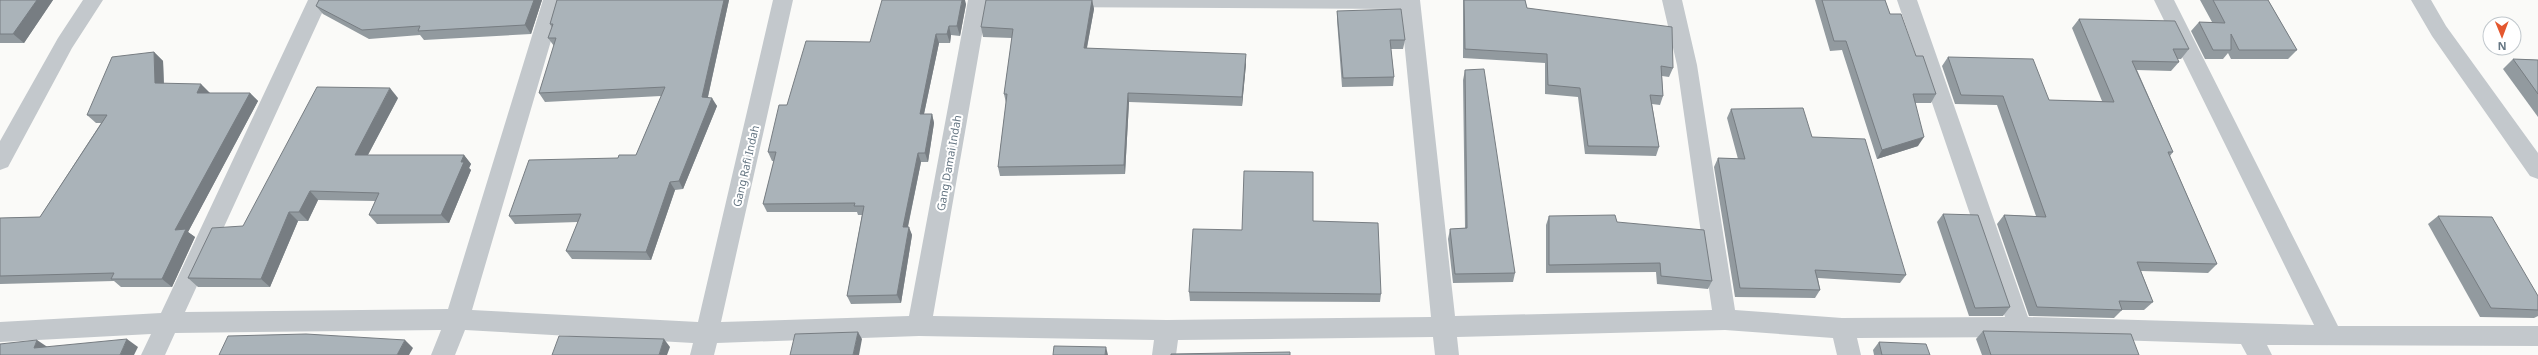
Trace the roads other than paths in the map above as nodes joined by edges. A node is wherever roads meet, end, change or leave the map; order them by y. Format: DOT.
graph roads {
  1 [pos="93,0"];
  2 [pos="318,0"];
  3 [pos="554,0"];
  4 [pos="783,0"];
  5 [pos="978,0"];
  6 [pos="1038,0"];
  7 [pos="1672,0"];
  8 [pos="1907,0"];
  9 [pos="2164,0"];
  10 [pos="2420,0"];
  11 [pos="1410,1"];
  12 [pos="0,161"];
  13 [pos="2538,170"];
  14 [pos="456,319"];
  15 [pos="1726,320"];
  16 [pos="167,323"];
  17 [pos="919,326"];
  18 [pos="1445,327"];
  19 [pos="2020,327"];
  20 [pos="1842,328"];
  21 [pos="1167,330"];
  22 [pos="0,332"];
  23 [pos="709,333"];
  24 [pos="2248,333"];
  25 [pos="2331,336"];
  26 [pos="2538,336"];
  27 [pos="153,355"];
  28 [pos="443,355"];
  29 [pos="702,355"];
  30 [pos="1164,355"];
  31 [pos="1447,355"];
  32 [pos="1849,355"];
  33 [pos="2260,355"];
  1 -- 12 [label="street"];
  2 -- 16 [label="street"];
  3 -- 14 [label="street"];
  4 -- 23 [label="street, Gang Rafi Indah"];
  5 -- 17 [label="street, Gang Damai Indah"];
  6 -- 11 [label="street"];
  7 -- 15 [label="street"];
  8 -- 19 [label="street"];
  9 -- 25 [label="street"];
  10 -- 13 [label="street"];
  11 -- 18 [label="street"];
  14 -- 16 [label="street"];
  14 -- 23 [label="street"];
  14 -- 28 [label="street"];
  15 -- 18 [label="street"];
  15 -- 20 [label="street"];
  16 -- 22 [label="street"];
  16 -- 27 [label="street"];
  17 -- 21 [label="street"];
  17 -- 23 [label="street"];
  18 -- 21 [label="street"];
  18 -- 31 [label="street"];
  19 -- 20 [label="street"];
  19 -- 24 [label="street"];
  20 -- 32 [label="street"];
  21 -- 30 [label="street"];
  23 -- 29 [label="street, Gang Rafi Indah"];
  24 -- 25 [label="street"];
  24 -- 33 [label="street"];
  25 -- 26 [label="street"];
}
